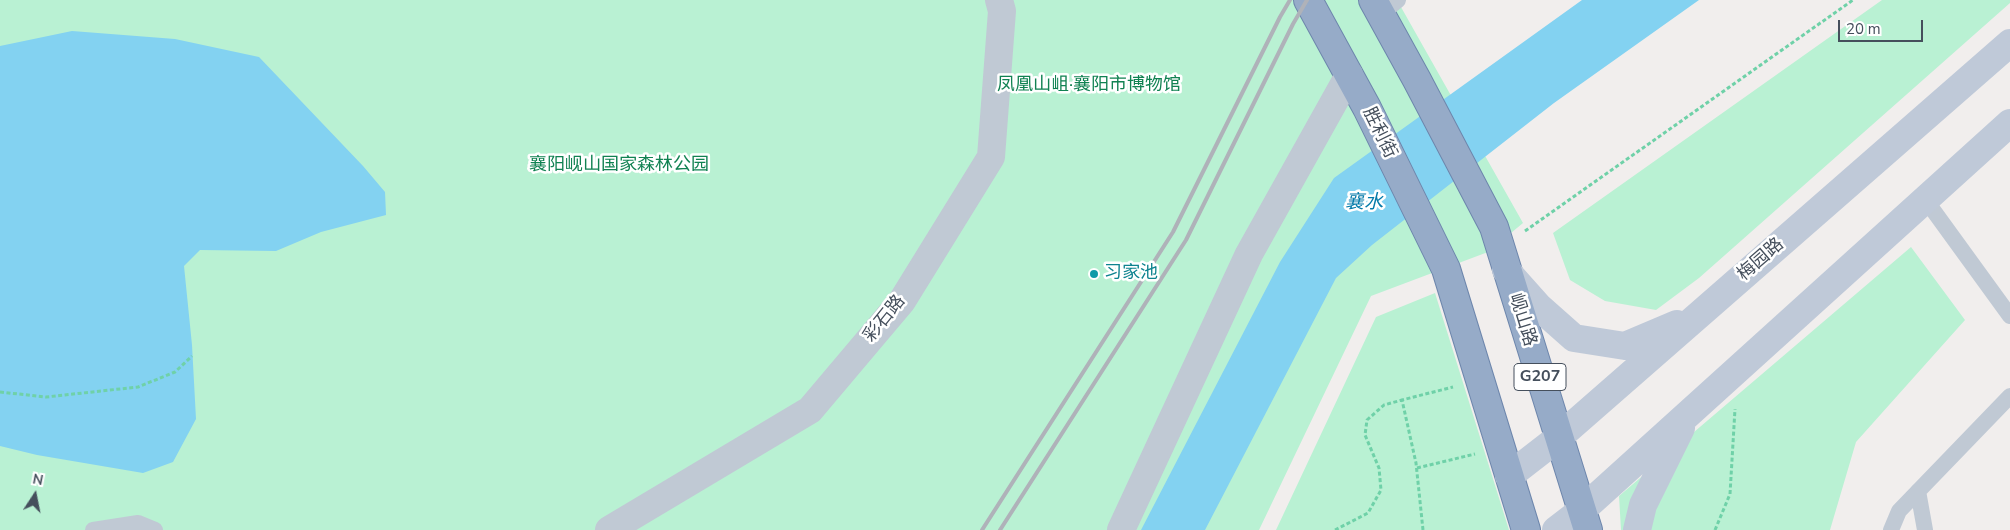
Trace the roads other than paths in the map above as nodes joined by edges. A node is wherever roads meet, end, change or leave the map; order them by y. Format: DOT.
graph roads {
  1 [pos="999,0"];
  2 [pos="1308,0"];
  3 [pos="1384,5"];
  4 [pos="2010,42"];
  5 [pos="1349,75"];
  6 [pos="2010,122"];
  7 [pos="1925,199"];
  8 [pos="1500,248"];
  9 [pos="1701,313"];
  10 [pos="2010,316"];
  11 [pos="2010,396"];
  12 [pos="1687,415"];
  13 [pos="1558,438"];
  14 [pos="1510,476"];
  15 [pos="1918,491"];
  16 [pos="1585,520"];
  17 [pos="93,530"];
  18 [pos="155,530"];
  19 [pos="609,530"];
  20 [pos="1121,530"];
  21 [pos="1526,530"];
  22 [pos="1556,530"];
  23 [pos="1637,530"];
  24 [pos="1891,530"];
  25 [pos="1925,530"];
  1 -- 19 [label="street, 彩石路"];
  2 -- 5 [label="highway, 胜利街"];
  3 -- 8 [label="highway, G207"];
  4 -- 9 [label="main road, 梅园路"];
  5 -- 14 [label="highway, 胜利街"];
  5 -- 20 [label="street"];
  6 -- 7 [label="main road"];
  7 -- 10 [label="lane"];
  7 -- 12 [label="main road"];
  8 -- 9 [label="main road"];
  8 -- 13 [label="highway, 岘山路 / G207"];
  9 -- 13 [label="main road, 梅园路"];
  11 -- 15 [label="lane"];
  12 -- 16 [label="main road"];
  12 -- 23 [label="main road"];
  13 -- 14 [label="main road, 梅园路"];
  13 -- 16 [label="highway, 岘山路 / G207"];
  14 -- 21 [label="highway"];
  15 -- 24 [label="lane"];
  15 -- 25 [label="lane"];
  16 -- 22 [label="main road"];
  17 -- 18 [label="lane"];
}
